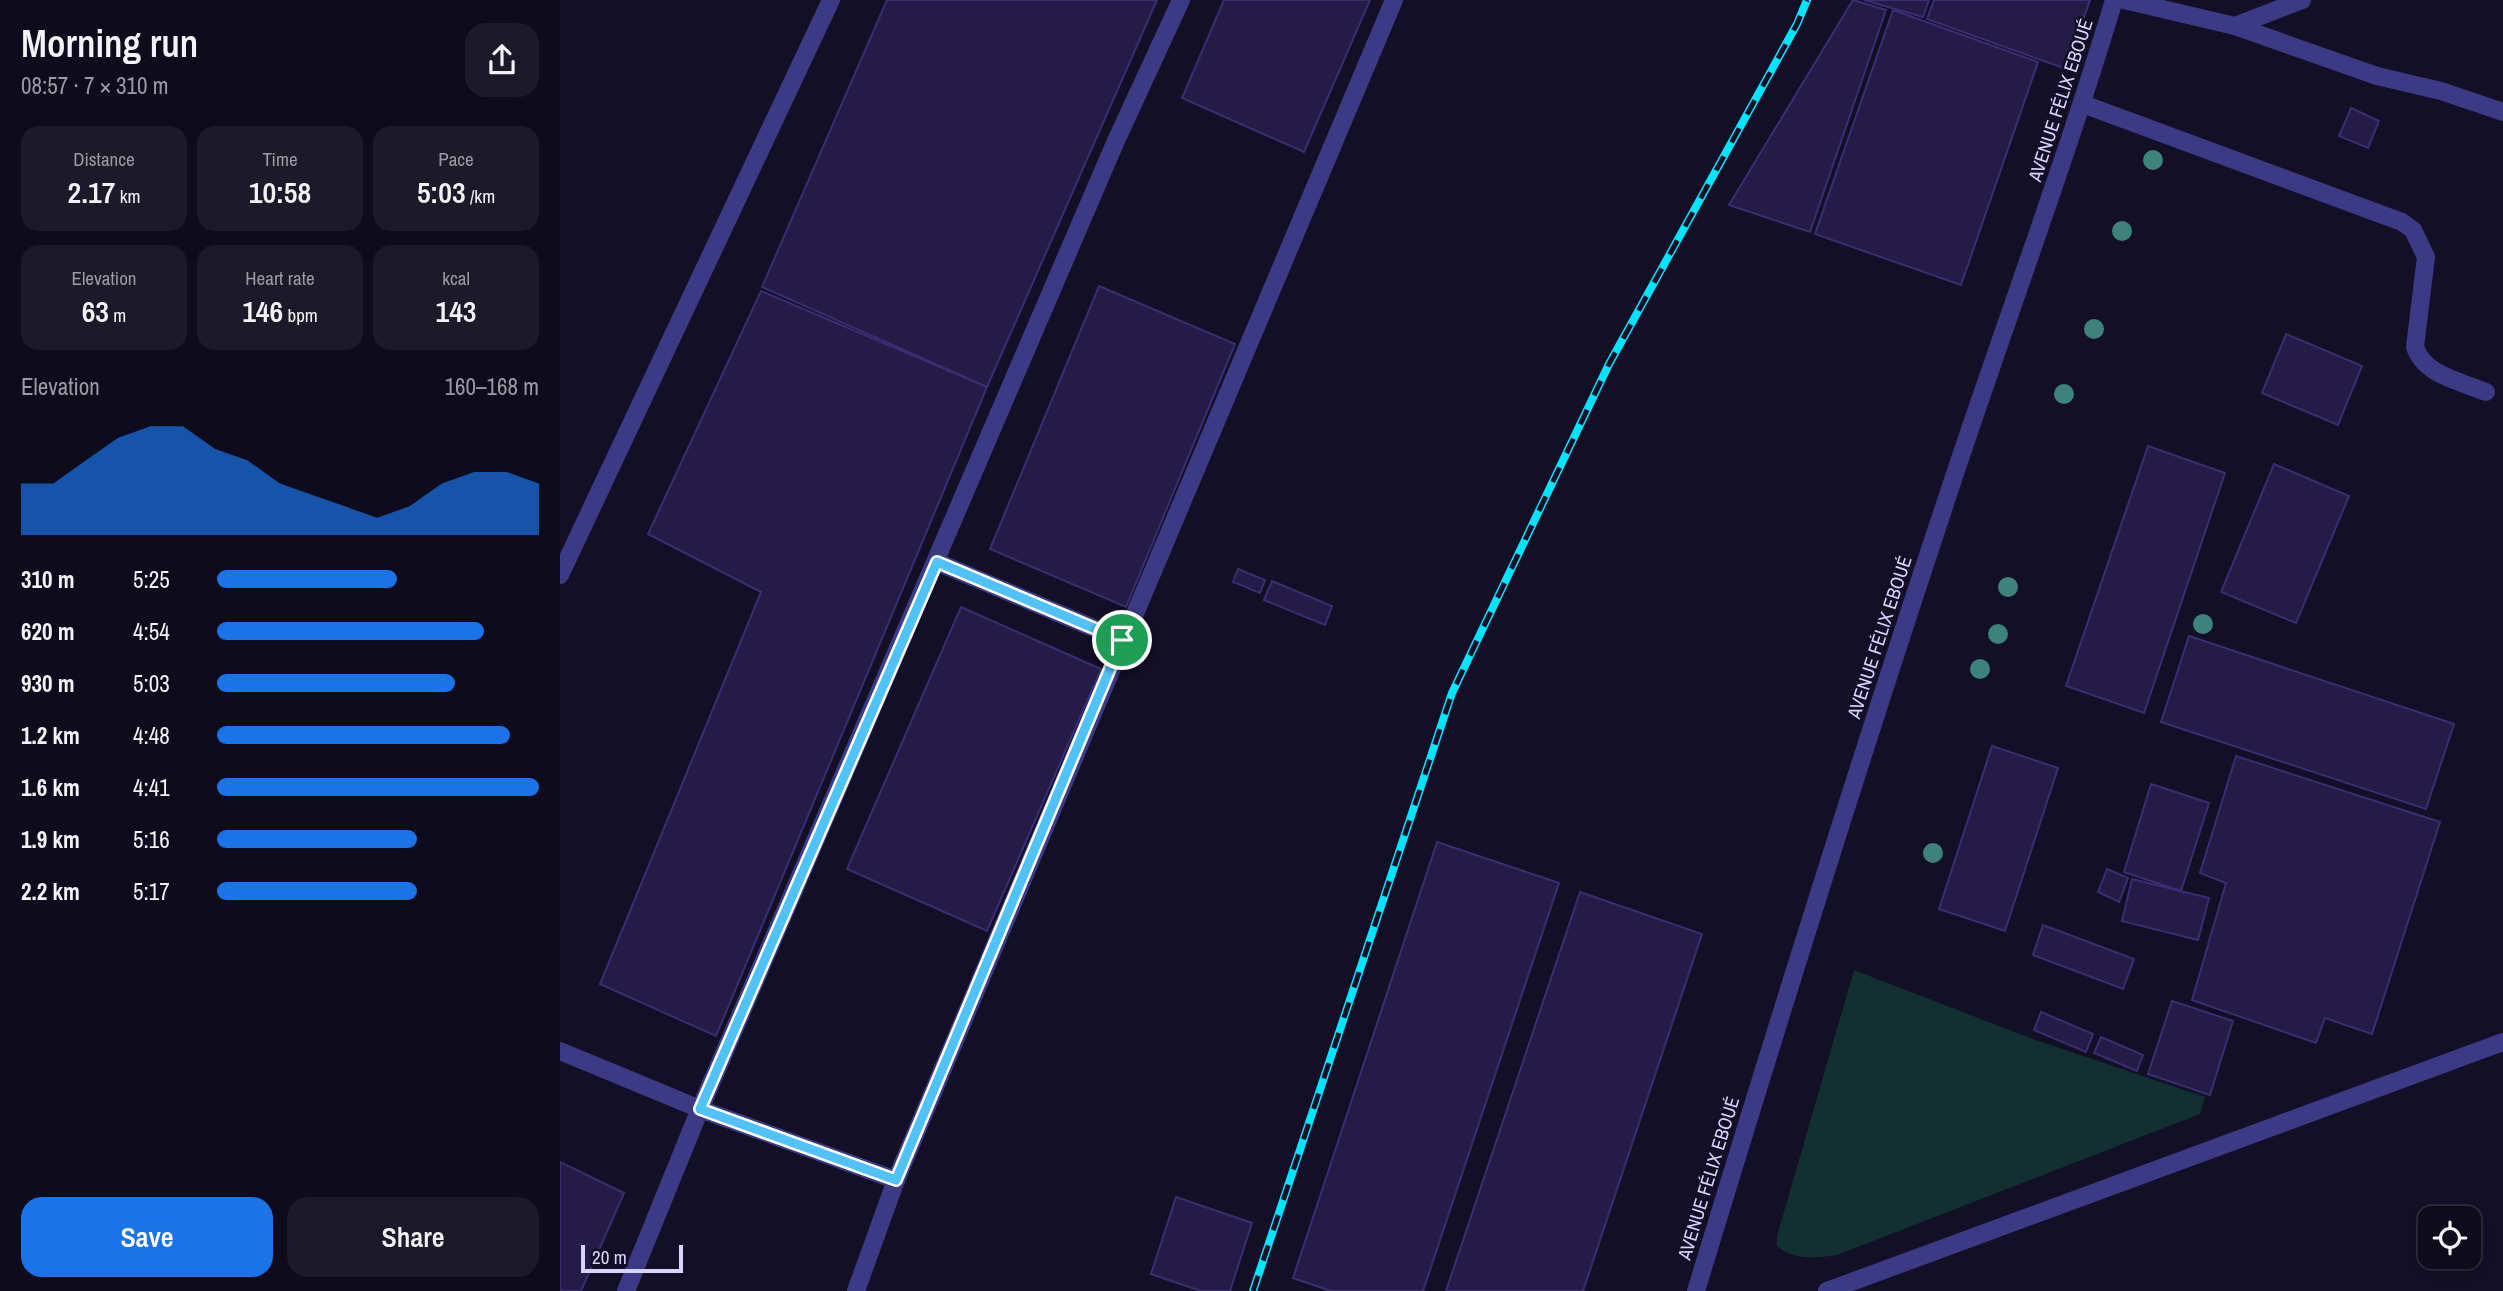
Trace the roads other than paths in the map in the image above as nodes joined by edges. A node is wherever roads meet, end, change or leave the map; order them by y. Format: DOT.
graph roads {
  1 [pos="831,0"];
  2 [pos="1181,0"];
  3 [pos="1394,0"];
  4 [pos="2115,0"];
  5 [pos="2124,0"];
  6 [pos="2302,0"];
  7 [pos="2235,26"];
  8 [pos="2083,104"];
  9 [pos="2503,112"];
  10 [pos="2486,392"];
  11 [pos="937,562"];
  12 [pos="560,575"];
  13 [pos="1122,640"];
  14 [pos="2503,1042"];
  15 [pos="560,1051"];
  16 [pos="700,1109"];
  17 [pos="896,1180"];
  18 [pos="626,1291"];
  19 [pos="856,1291"];
  20 [pos="1696,1291"];
  21 [pos="1827,1291"];
  1 -- 12 [label="street"];
  2 -- 11 [label="street"];
  3 -- 13 [label="street"];
  4 -- 8 [label="street, AVENUE FÉLIX EBOUÉ"];
  5 -- 7 [label="street"];
  6 -- 7 [label="street"];
  7 -- 9 [label="street"];
  8 -- 10 [label="street"];
  8 -- 20 [label="street, AVENUE FÉLIX EBOUÉ"];
  11 -- 13 [label="street"];
  11 -- 16 [label="street"];
  13 -- 17 [label="street"];
  14 -- 21 [label="street"];
  15 -- 16 [label="street"];
  16 -- 17 [label="street"];
  16 -- 18 [label="street"];
  17 -- 19 [label="street"];
}
